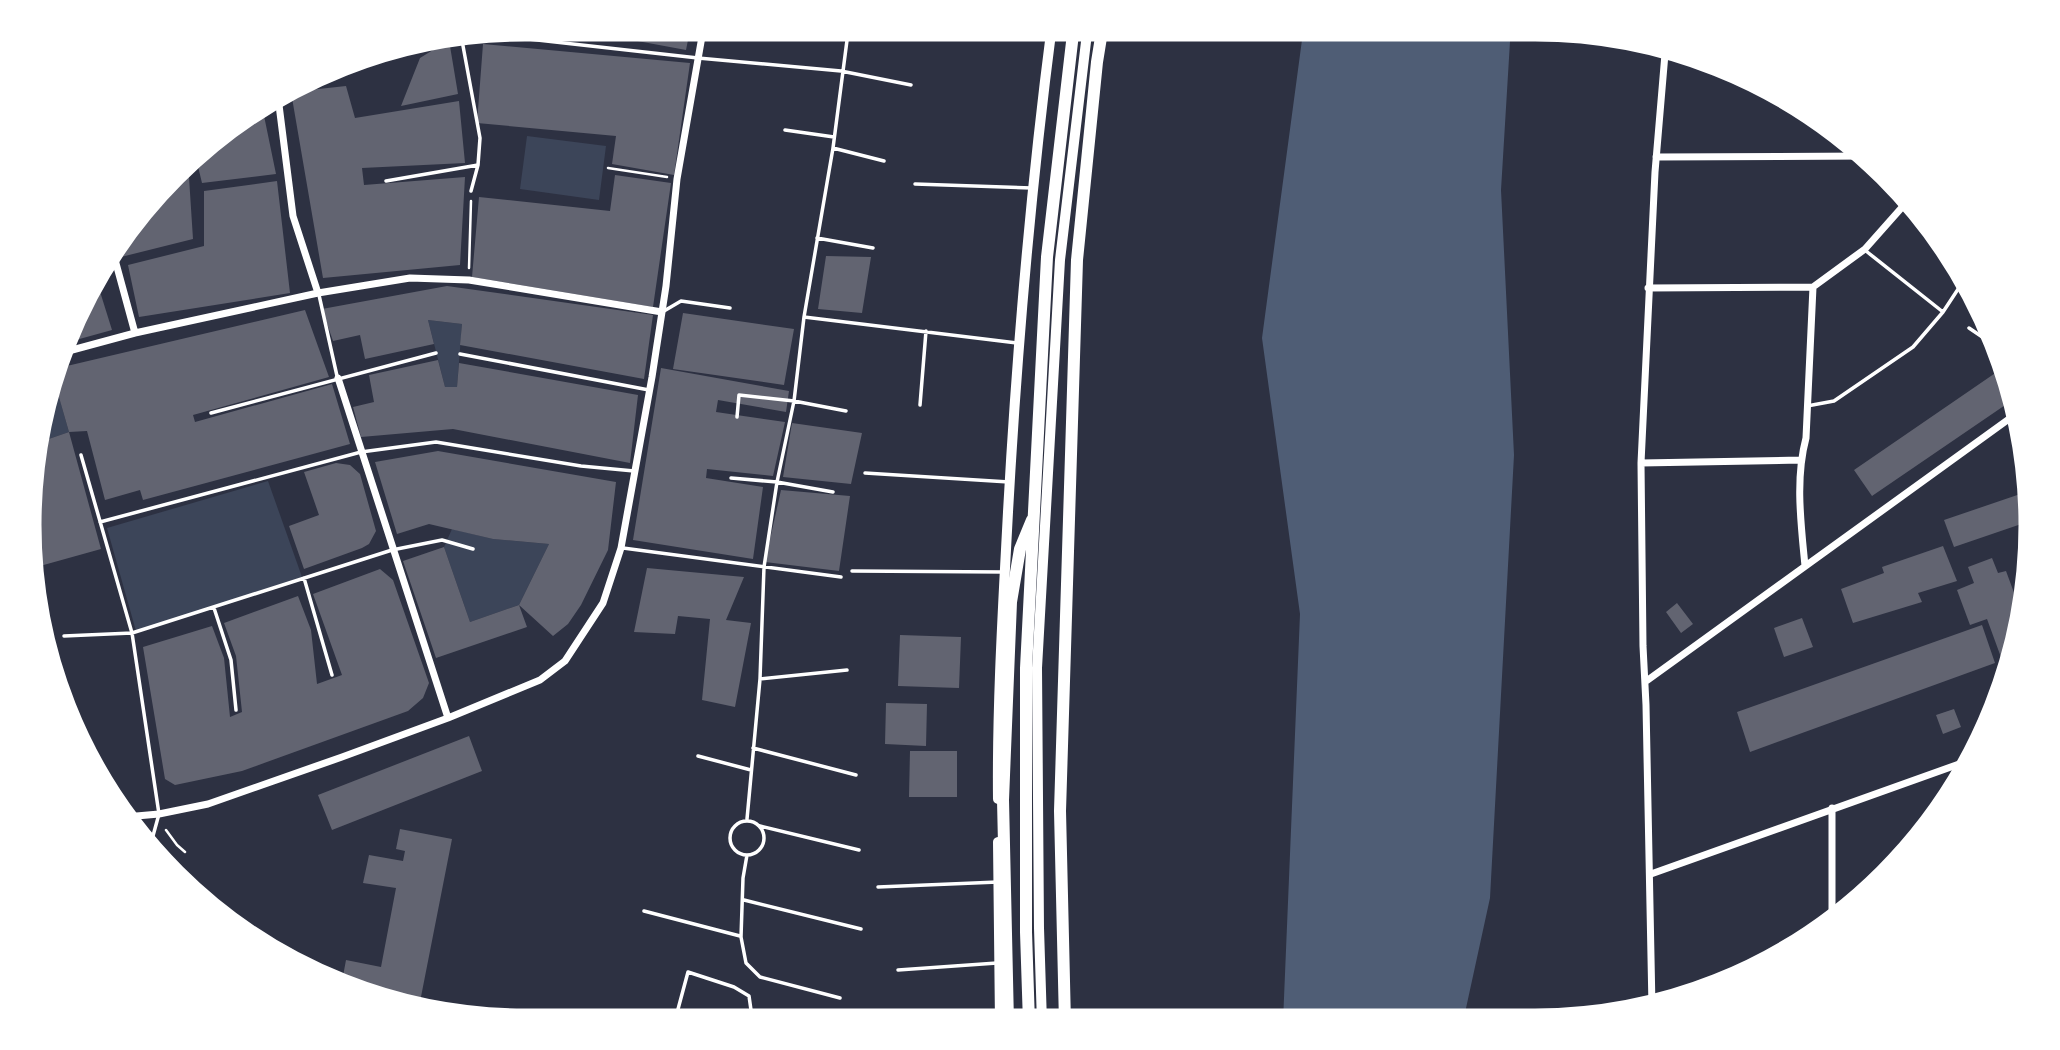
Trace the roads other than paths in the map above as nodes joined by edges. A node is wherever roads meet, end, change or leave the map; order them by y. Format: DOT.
graph roads {
  1 [pos="514,37"];
  2 [pos="702,37"];
  3 [pos="847,37"];
  4 [pos="1051,37"];
  5 [pos="1072,37"];
  6 [pos="1086,37"];
  7 [pos="1101,37"];
  8 [pos="462,41"];
  9 [pos="1665,54"];
  10 [pos="698,58"];
  11 [pos="841,71"];
  12 [pos="911,85"];
  13 [pos="279,103"];
  14 [pos="785,130"];
  15 [pos="834,137"];
  16 [pos="832,148"];
  17 [pos="1855,156"];
  18 [pos="1656,157"];
  19 [pos="884,161"];
  20 [pos="478,164"];
  21 [pos="386,181"];
  22 [pos="915,184"];
  23 [pos="1034,188"];
  24 [pos="471,191"];
  25 [pos="1903,205"];
  26 [pos="816,238"];
  27 [pos="873,248"];
  28 [pos="1865,249"];
  29 [pos="115,260"];
  30 [pos="1960,286"];
  31 [pos="1813,287"];
  32 [pos="1648,288"];
  33 [pos="318,293"];
  34 [pos="730,308"];
  35 [pos="662,312"];
  36 [pos="1943,312"];
  37 [pos="804,317"];
  38 [pos="1969,328"];
  39 [pos="926,331"];
  40 [pos="135,333"];
  41 [pos="1987,340"];
  42 [pos="1018,343"];
  43 [pos="69,351"];
  44 [pos="436,353"];
  45 [pos="460,354"];
  46 [pos="338,378"];
  47 [pos="649,390"];
  48 [pos="794,401"];
  49 [pos="920,405"];
  50 [pos="1807,406"];
  51 [pos="846,411"];
  52 [pos="211,413"];
  53 [pos="737,417"];
  54 [pos="2011,417"];
  55 [pos="361,452"];
  56 [pos="81,455"];
  57 [pos="1800,460"];
  58 [pos="1641,463"];
  59 [pos="636,471"];
  60 [pos="865,473"];
  61 [pos="730,478"];
  62 [pos="777,482"];
  63 [pos="1010,482"];
  64 [pos="833,492"];
  65 [pos="1036,510"];
  66 [pos="100,522"];
  67 [pos="621,548"];
  68 [pos="473,549"];
  69 [pos="392,550"];
  70 [pos="1805,566"];
  71 [pos="764,568"];
  72 [pos="852,571"];
  73 [pos="1005,572"];
  74 [pos="841,577"];
  75 [pos="304,578"];
  76 [pos="214,608"];
  77 [pos="132,634"];
  78 [pos="64,635"];
  79 [pos="847,670"];
  80 [pos="331,675"];
  81 [pos="760,679"];
  82 [pos="1645,682"];
  83 [pos="236,709"];
  84 [pos="448,718"];
  85 [pos="753,748"];
  86 [pos="698,756"];
  87 [pos="1961,763"];
  88 [pos="1038,769"];
  89 [pos="751,770"];
  90 [pos="997,771"];
  91 [pos="856,775"];
  92 [pos="1832,808"];
  93 [pos="159,814"];
  94 [pos="134,816"];
  95 [pos="747,819"];
  96 [pos="760,826"];
  97 [pos="152,839"];
  98 [pos="859,850"];
  99 [pos="747,855"];
  100 [pos="1651,874"];
  101 [pos="998,882"];
  102 [pos="878,887"];
  103 [pos="744,900"];
  104 [pos="644,911"];
  105 [pos="1832,912"];
  106 [pos="861,929"];
  107 [pos="741,937"];
  108 [pos="998,963"];
  109 [pos="898,970"];
  110 [pos="840,998"];
  111 [pos="1652,999"];
  112 [pos="677,1013"];
  113 [pos="752,1013"];
  114 [pos="1000,1013"];
  115 [pos="1008,1013"];
  116 [pos="1029,1013"];
  117 [pos="1042,1013"];
  118 [pos="1065,1013"];
  1 -- 10 [label="lane"];
  2 -- 10 [label="street"];
  3 -- 11 [label="lane"];
  4 -- 23 [label="street"];
  5 -- 65 [label="highway"];
  6 -- 88 [label="street"];
  7 -- 118 [label="highway"];
  8 -- 20 [label="lane"];
  9 -- 18 [label="street"];
  10 -- 11 [label="lane"];
  10 -- 35 [label="street"];
  11 -- 12 [label="lane"];
  11 -- 15 [label="lane"];
  13 -- 33 [label="street"];
  14 -- 15 [label="lane"];
  15 -- 16 [label="lane"];
  16 -- 19 [label="lane"];
  16 -- 26 [label="lane"];
  17 -- 18 [label="street"];
  18 -- 32 [label="street"];
  20 -- 21 [label="lane"];
  20 -- 24 [label="lane"];
  22 -- 23 [label="lane"];
  23 -- 42 [label="street"];
  25 -- 28 [label="street"];
  26 -- 27 [label="lane"];
  26 -- 37 [label="lane"];
  28 -- 31 [label="street"];
  28 -- 36 [label="lane"];
  29 -- 40 [label="street"];
  30 -- 36 [label="lane"];
  31 -- 32 [label="street"];
  31 -- 50 [label="street"];
  32 -- 58 [label="street"];
  33 -- 35 [label="street"];
  33 -- 40 [label="street"];
  33 -- 46 [label="lane"];
  34 -- 35 [label="lane"];
  35 -- 47 [label="street"];
  36 -- 50 [label="lane"];
  37 -- 39 [label="lane"];
  37 -- 48 [label="lane"];
  38 -- 41 [label="lane"];
  39 -- 42 [label="lane"];
  39 -- 49 [label="lane"];
  40 -- 43 [label="street"];
  42 -- 63 [label="street"];
  44 -- 46 [label="lane"];
  45 -- 47 [label="lane"];
  46 -- 52 [label="lane"];
  46 -- 55 [label="street"];
  47 -- 59 [label="street"];
  48 -- 51 [label="lane"];
  48 -- 53 [label="lane"];
  48 -- 62 [label="lane"];
  50 -- 57 [label="street"];
  54 -- 70 [label="street"];
  55 -- 59 [label="lane"];
  55 -- 66 [label="lane"];
  55 -- 69 [label="street"];
  56 -- 66 [label="lane"];
  57 -- 58 [label="street"];
  57 -- 70 [label="street"];
  58 -- 82 [label="street"];
  59 -- 67 [label="street"];
  60 -- 63 [label="lane"];
  61 -- 62 [label="lane"];
  62 -- 64 [label="lane"];
  62 -- 71 [label="lane"];
  63 -- 73 [label="street"];
  65 -- 115 [label="highway"];
  65 -- 116 [label="highway"];
  66 -- 77 [label="lane"];
  67 -- 71 [label="lane"];
  67 -- 84 [label="street"];
  68 -- 69 [label="lane"];
  69 -- 75 [label="lane"];
  69 -- 84 [label="street"];
  70 -- 82 [label="street"];
  71 -- 74 [label="lane"];
  71 -- 81 [label="lane"];
  72 -- 73 [label="lane"];
  73 -- 90 [label="street"];
  75 -- 76 [label="lane"];
  75 -- 80 [label="lane"];
  76 -- 77 [label="lane"];
  76 -- 83 [label="lane"];
  77 -- 78 [label="lane"];
  77 -- 93 [label="lane"];
  79 -- 81 [label="lane"];
  81 -- 85 [label="lane"];
  82 -- 100 [label="street"];
  84 -- 93 [label="street"];
  85 -- 89 [label="lane"];
  85 -- 91 [label="lane"];
  86 -- 89 [label="lane"];
  87 -- 92 [label="street"];
  88 -- 90 [label="street"];
  88 -- 117 [label="street"];
  89 -- 95 [label="lane"];
  90 -- 101 [label="street"];
  92 -- 100 [label="street"];
  92 -- 105 [label="street"];
  93 -- 94 [label="street"];
  93 -- 97 [label="lane"];
  95 -- 96 [label="lane"];
  95 -- 99 [label="lane"];
  96 -- 98 [label="lane"];
  96 -- 99 [label="lane"];
  99 -- 103 [label="lane"];
  100 -- 111 [label="street"];
  101 -- 102 [label="lane"];
  101 -- 108 [label="street"];
  103 -- 106 [label="lane"];
  103 -- 107 [label="lane"];
  104 -- 107 [label="lane"];
  107 -- 110 [label="lane"];
  108 -- 109 [label="lane"];
  108 -- 114 [label="street"];
  112 -- 113 [label="lane"];
}
